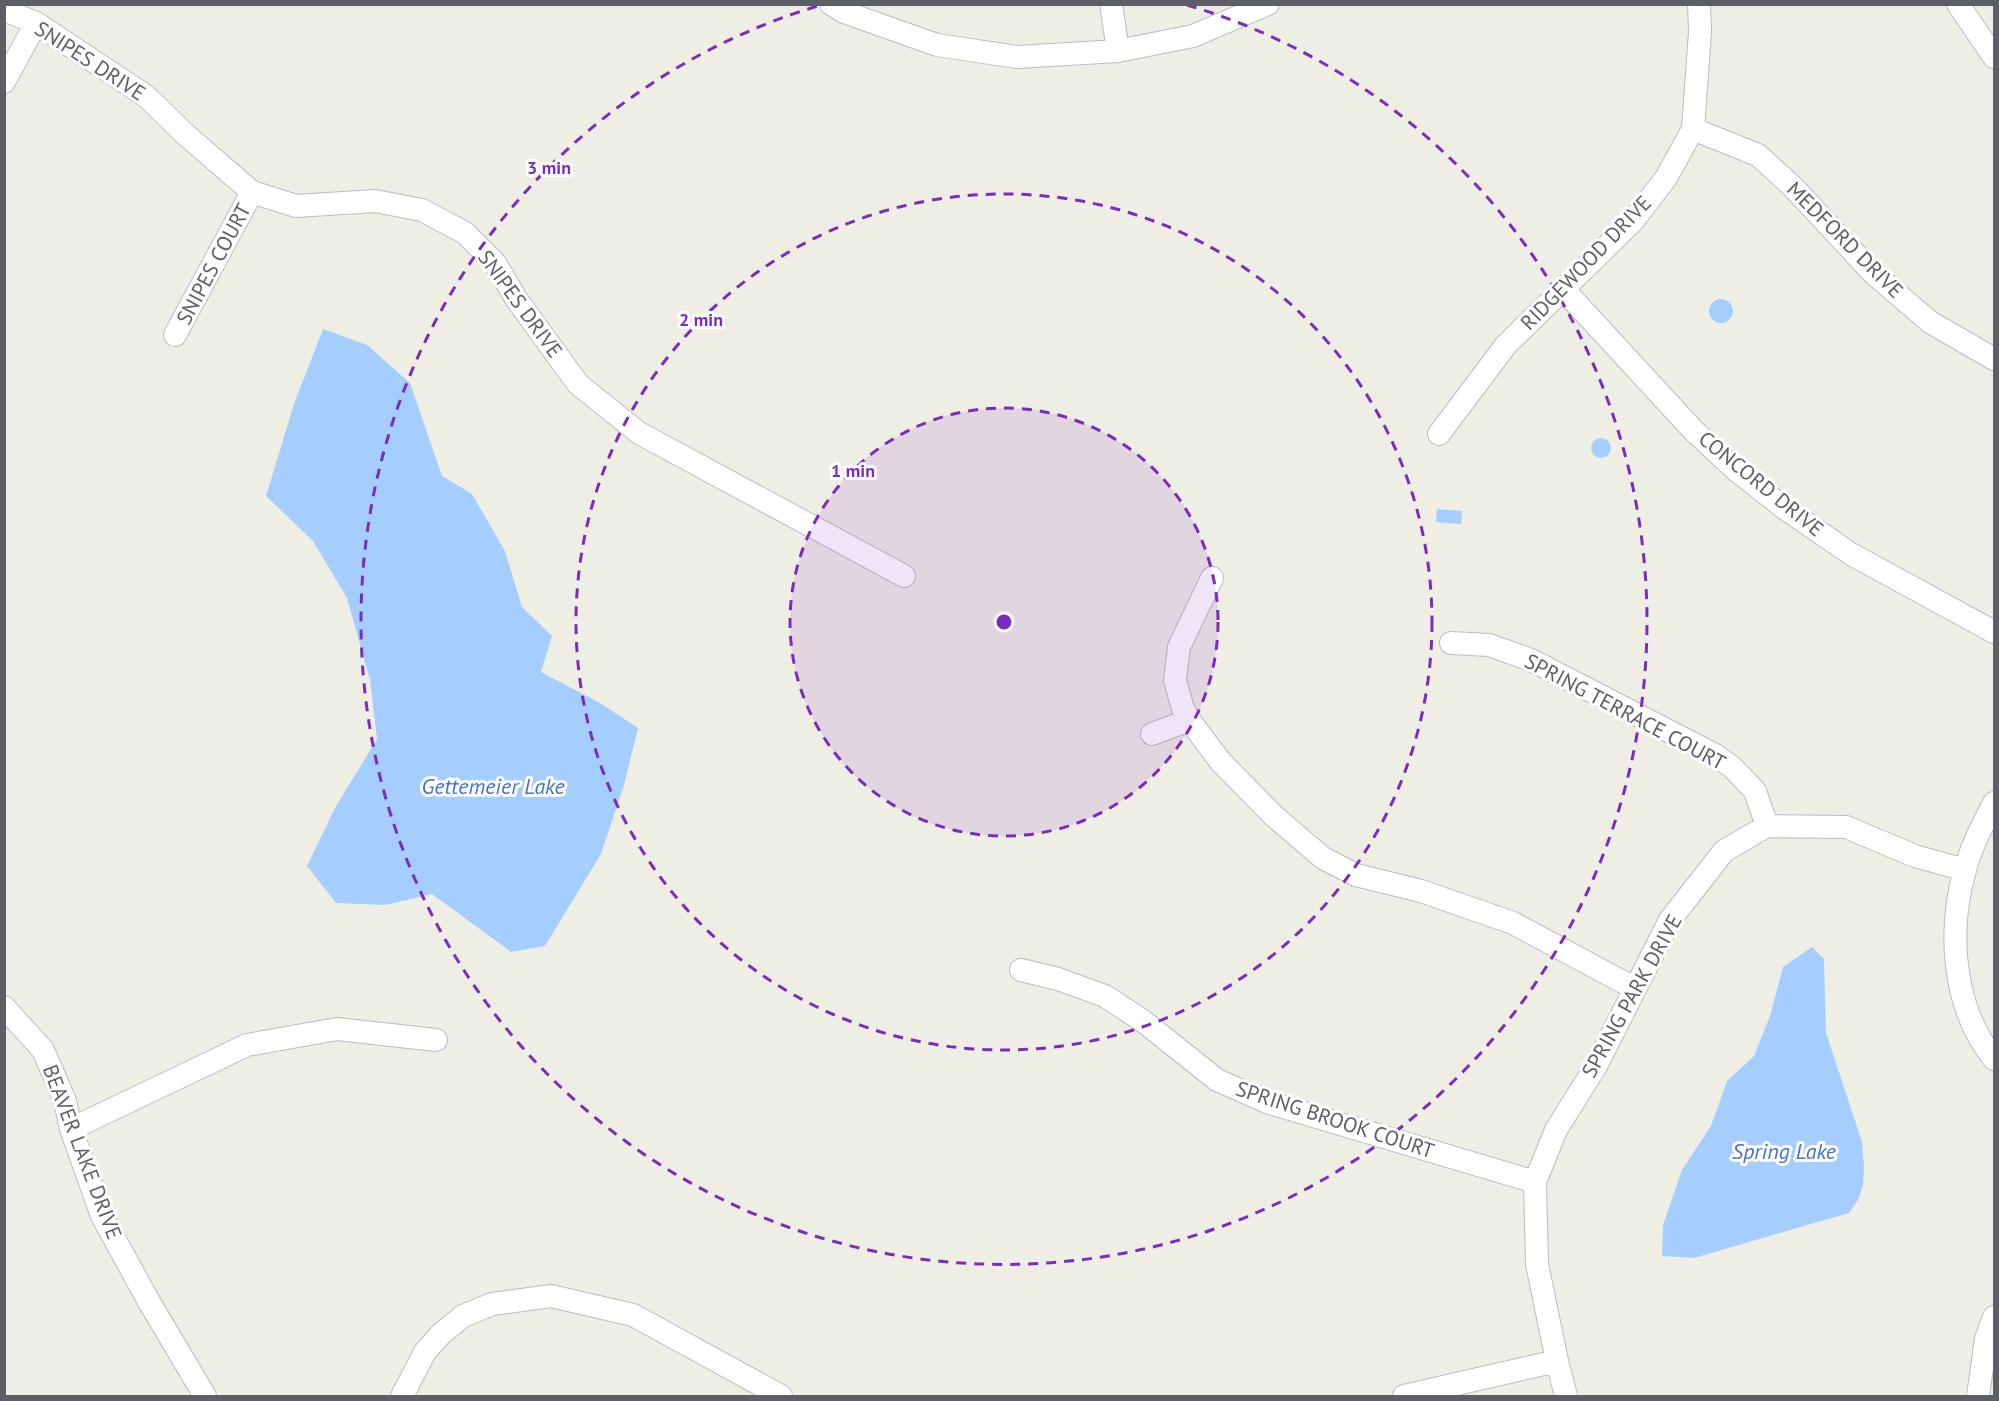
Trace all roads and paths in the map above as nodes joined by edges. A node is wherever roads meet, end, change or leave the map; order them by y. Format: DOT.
graph roads {
  1 [pos="831,4"];
  2 [pos="1111,4"];
  3 [pos="1268,4"];
  4 [pos="1699,4"];
  5 [pos="1958,4"];
  6 [pos="4,10"];
  7 [pos="36,24"];
  8 [pos="1118,51"];
  9 [pos="1995,57"];
  10 [pos="4,82"];
  11 [pos="1693,129"];
  12 [pos="252,192"];
  13 [pos="1564,290"];
  14 [pos="175,335"];
  15 [pos="1995,359"];
  16 [pos="1439,434"];
  17 [pos="904,576"];
  18 [pos="1212,578"];
  19 [pos="1995,632"];
  20 [pos="1451,643"];
  21 [pos="1190,720"];
  22 [pos="1152,734"];
  23 [pos="1995,803"];
  24 [pos="1767,826"];
  25 [pos="1965,870"];
  26 [pos="1021,970"];
  27 [pos="1634,988"];
  28 [pos="4,1007"];
  29 [pos="436,1040"];
  30 [pos="1995,1059"];
  31 [pos="71,1129"];
  32 [pos="1535,1182"];
  33 [pos="1995,1317"];
  34 [pos="1557,1361"];
  35 [pos="205,1396"];
  36 [pos="402,1396"];
  37 [pos="781,1396"];
  38 [pos="1404,1396"];
  39 [pos="1566,1396"];
  40 [pos="1978,1396"];
  1 -- 8 [label="street"];
  2 -- 8 [label="street"];
  3 -- 8 [label="street"];
  4 -- 11 [label="street, RIDGEWOOD DRIVE"];
  5 -- 9 [label="street"];
  6 -- 7 [label="street, SNIPES DRIVE"];
  7 -- 10 [label="street"];
  7 -- 12 [label="street, SNIPES DRIVE"];
  11 -- 13 [label="street, RIDGEWOOD DRIVE"];
  11 -- 15 [label="street, MEDFORD DRIVE"];
  12 -- 14 [label="street, SNIPES COURT"];
  12 -- 17 [label="street, SNIPES DRIVE"];
  13 -- 16 [label="street, RIDGEWOOD DRIVE"];
  13 -- 19 [label="street, CONCORD DRIVE"];
  18 -- 21 [label="street"];
  20 -- 24 [label="street, SPRING TERRACE COURT"];
  21 -- 22 [label="street"];
  21 -- 27 [label="street"];
  23 -- 25 [label="street"];
  24 -- 25 [label="street"];
  24 -- 27 [label="street, SPRING PARK DRIVE"];
  25 -- 30 [label="street"];
  26 -- 32 [label="street, SPRING BROOK COURT"];
  27 -- 32 [label="street, SPRING PARK DRIVE"];
  28 -- 31 [label="street, BEAVER LAKE DRIVE"];
  29 -- 31 [label="street"];
  31 -- 35 [label="street, BEAVER LAKE DRIVE"];
  32 -- 34 [label="street, SPRING PARK DRIVE"];
  33 -- 40 [label="street"];
  34 -- 38 [label="street"];
  34 -- 39 [label="street, SPRING PARK DRIVE"];
  36 -- 37 [label="street"];
}
